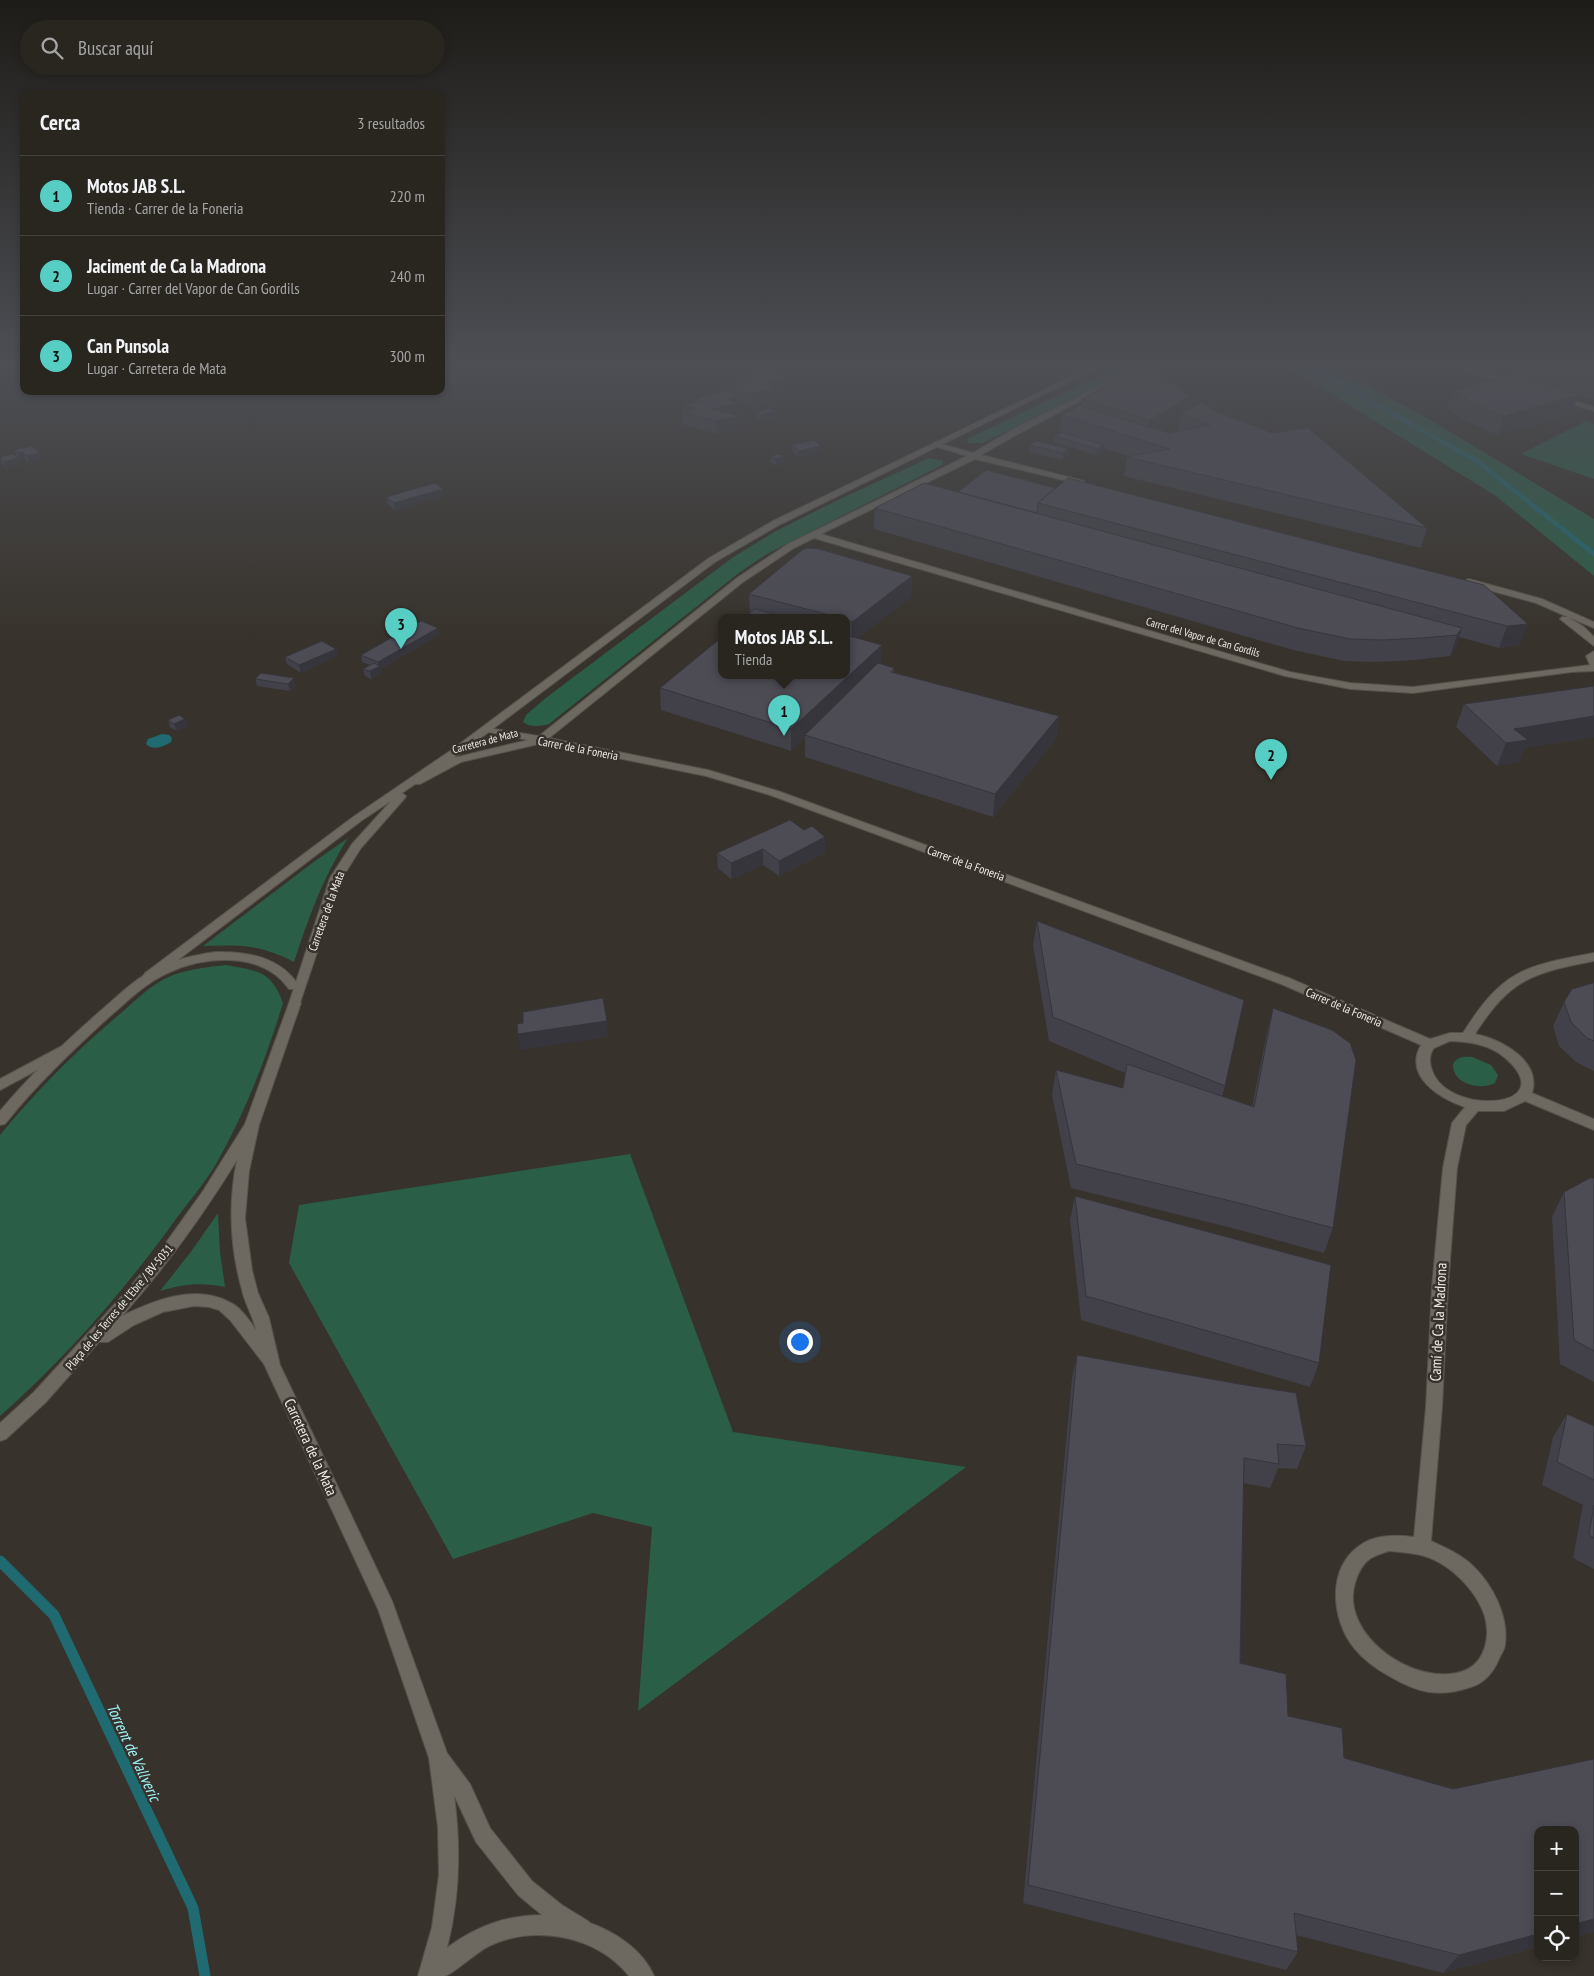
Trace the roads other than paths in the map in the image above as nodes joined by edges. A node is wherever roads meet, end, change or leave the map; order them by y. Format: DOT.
graph roads {
  1 [pos="908,458"];
  2 [pos="970,458"];
  3 [pos="983,458"];
  4 [pos="1089,485"];
  5 [pos="814,535"];
  6 [pos="1463,581"];
  7 [pos="1518,596"];
  8 [pos="1594,625"];
  9 [pos="1594,643"];
  10 [pos="1594,654"];
  11 [pos="1594,664"];
  12 [pos="1594,668"];
  13 [pos="486,729"];
  14 [pos="540,740"];
  15 [pos="413,783"];
  16 [pos="1594,957"];
  17 [pos="139,983"];
  18 [pos="295,1004"];
  19 [pos="1467,1037"];
  20 [pos="1430,1044"];
  21 [pos="64,1050"];
  22 [pos="0,1084"];
  23 [pos="1523,1095"];
  24 [pos="1475,1105"];
  25 [pos="0,1120"];
  26 [pos="252,1125"];
  27 [pos="1594,1125"];
  28 [pos="82,1352"];
  29 [pos="272,1365"];
  30 [pos="0,1434"];
  31 [pos="1422,1546"];
  32 [pos="439,1758"];
  33 [pos="588,1932"];
  34 [pos="430,1976"];
  35 [pos="643,1976"];
  1 -- 13 [label="street, Carretera de Mata"];
  2 -- 5 [label="street, Carretera de Mata"];
  3 -- 4 [label="street"];
  5 -- 12 [label="street, Carrer del Vapor de Can Gordils"];
  5 -- 14 [label="street, Carretera de Mata"];
  6 -- 7 [label="street"];
  7 -- 8 [label="street"];
  7 -- 9 [label="street"];
  10 -- 11 [label="street"];
  13 -- 14 [label="street, Carrer de la Foneria"];
  13 -- 15 [label="street, Carretera de Mata"];
  14 -- 15 [label="street, Carretera de Mata"];
  14 -- 20 [label="street, Carrer de la Foneria"];
  15 -- 17 [label="street"];
  15 -- 18 [label="street, Carretera de la Mata"];
  16 -- 19 [label="street"];
  17 -- 18 [label="street"];
  17 -- 21 [label="street"];
  18 -- 26 [label="street, Plaça de les Terres de l'Ebre / BV-5031"];
  19 -- 20 [label="street"];
  19 -- 23 [label="street"];
  20 -- 24 [label="street"];
  21 -- 22 [label="street"];
  21 -- 25 [label="street"];
  23 -- 24 [label="street"];
  23 -- 27 [label="street"];
  24 -- 31 [label="street, Camí de Ca la Madrona"];
  26 -- 28 [label="street, Plaça de les Terres de l'Ebre / BV-5031"];
  26 -- 29 [label="street, Carretera de la Mata"];
  28 -- 29 [label="street"];
  28 -- 30 [label="street, Plaça de les Terres de l'Ebre / BV-5031"];
  29 -- 32 [label="street, Carretera de la Mata"];
  31 -- 31 [label="street"];
  32 -- 33 [label="street, Carretera de la Mata"];
  32 -- 34 [label="street, Carretera de la Mata"];
  33 -- 34 [label="street"];
  33 -- 35 [label="street, Carretera de la Mata"];
}
